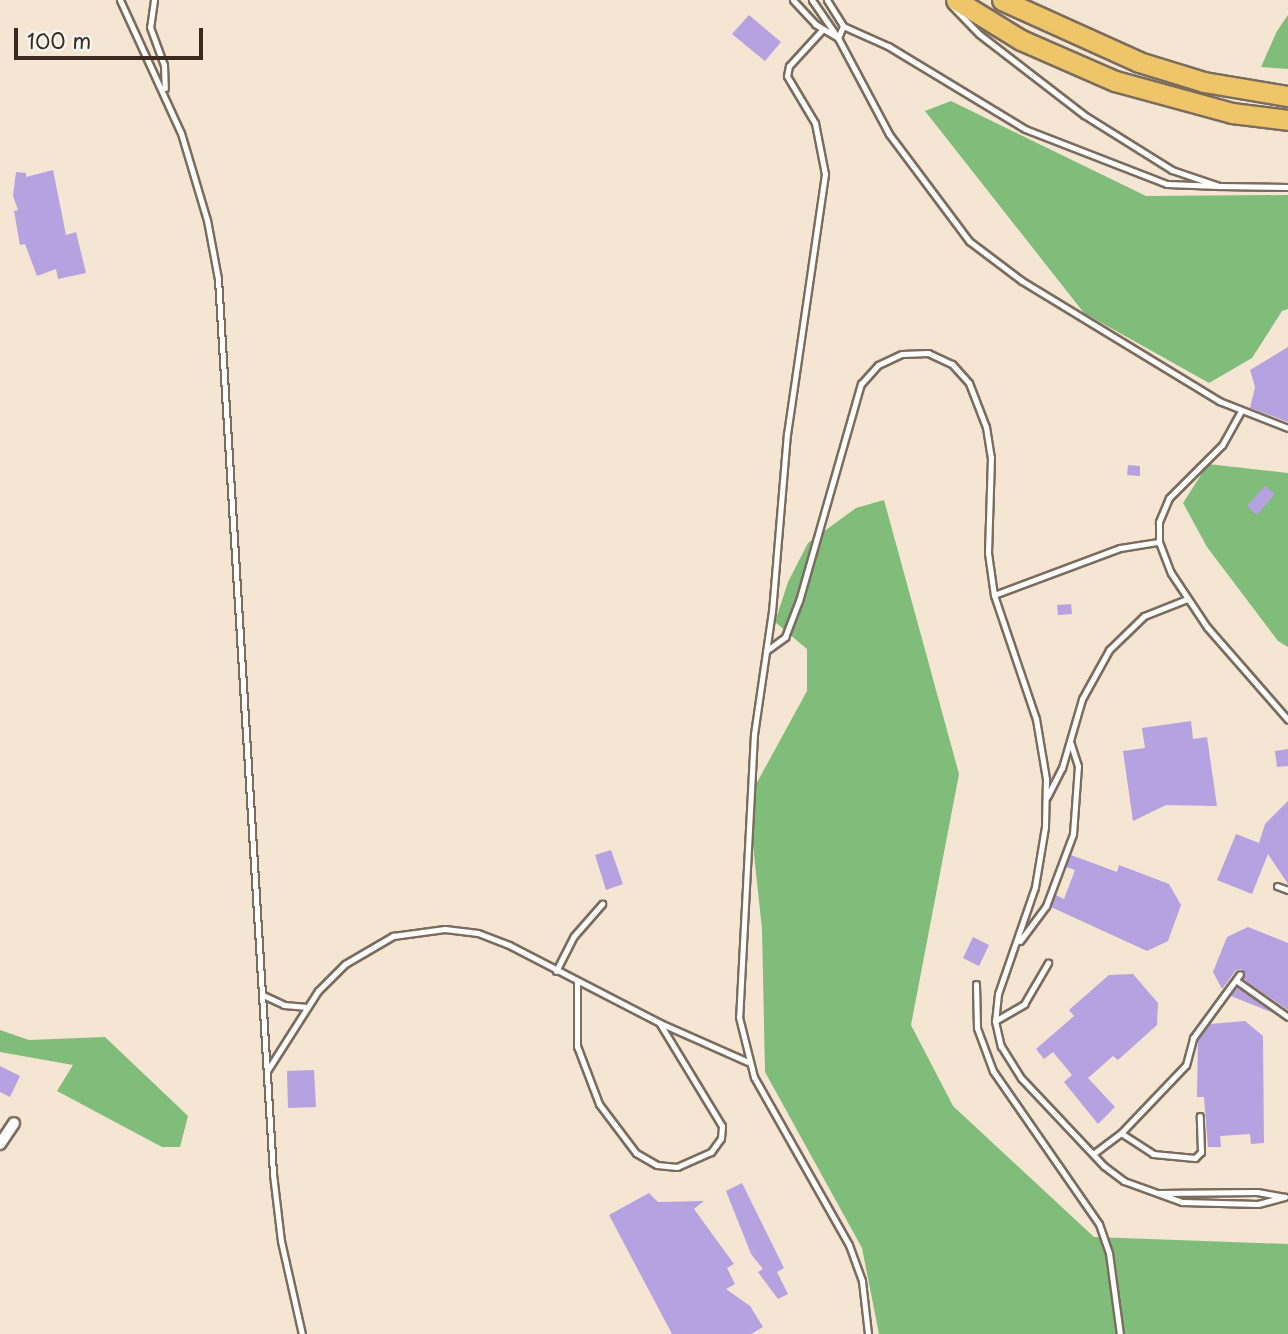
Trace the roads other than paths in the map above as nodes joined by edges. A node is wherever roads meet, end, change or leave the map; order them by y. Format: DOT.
graph roads {
  1 [pos="120,0"];
  2 [pos="154,0"];
  3 [pos="793,0"];
  4 [pos="812,0"];
  5 [pos="827,0"];
  6 [pos="947,0"];
  7 [pos="956,0"];
  8 [pos="1002,0"];
  9 [pos="843,26"];
  10 [pos="822,30"];
  11 [pos="838,38"];
  12 [pos="164,90"];
  13 [pos="1288,96"];
  14 [pos="1288,120"];
  15 [pos="1219,186"];
  16 [pos="1288,187"];
  17 [pos="1241,411"];
  18 [pos="1288,428"];
  19 [pos="1159,542"];
  20 [pos="994,595"];
  21 [pos="1187,599"];
  22 [pos="766,651"];
  23 [pos="1288,720"];
  24 [pos="1070,741"];
  25 [pos="1047,797"];
  26 [pos="1277,886"];
  27 [pos="1288,890"];
  28 [pos="602,904"];
  29 [pos="1018,943"];
  30 [pos="1048,963"];
  31 [pos="556,971"];
  32 [pos="1240,974"];
  33 [pos="1237,981"];
  34 [pos="577,982"];
  35 [pos="976,984"];
  36 [pos="263,995"];
  37 [pos="307,1007"];
  38 [pos="1288,1017"];
  39 [pos="995,1021"];
  40 [pos="660,1023"];
  41 [pos="748,1062"];
  42 [pos="267,1071"];
  43 [pos="1200,1116"];
  44 [pos="14,1123"];
  45 [pos="1122,1133"];
  46 [pos="0,1144"];
  47 [pos="1093,1154"];
  48 [pos="1159,1193"];
  49 [pos="1286,1197"];
  50 [pos="302,1334"];
  51 [pos="868,1334"];
  52 [pos="1121,1334"];
  1 -- 12 [label="lane"];
  2 -- 12 [label="lane"];
  3 -- 10 [label="lane"];
  4 -- 11 [label="lane"];
  5 -- 9 [label="lane"];
  6 -- 15 [label="lane"];
  7 -- 14 [label="highway"];
  8 -- 13 [label="highway"];
  9 -- 11 [label="lane"];
  9 -- 15 [label="lane"];
  10 -- 11 [label="lane"];
  10 -- 22 [label="lane"];
  11 -- 17 [label="lane"];
  12 -- 36 [label="lane"];
  15 -- 16 [label="lane"];
  17 -- 18 [label="lane"];
  17 -- 19 [label="lane"];
  19 -- 20 [label="lane"];
  19 -- 21 [label="lane"];
  20 -- 22 [label="lane"];
  20 -- 25 [label="lane"];
  21 -- 23 [label="lane"];
  21 -- 24 [label="lane"];
  22 -- 41 [label="lane"];
  24 -- 25 [label="lane"];
  24 -- 29 [label="lane"];
  25 -- 29 [label="lane"];
  26 -- 27 [label="lane"];
  28 -- 31 [label="lane"];
  29 -- 39 [label="lane"];
  30 -- 39 [label="lane"];
  31 -- 34 [label="lane"];
  31 -- 37 [label="lane"];
  32 -- 33 [label="lane"];
  33 -- 38 [label="lane"];
  33 -- 45 [label="lane"];
  34 -- 40 [label="lane"];
  34 -- 40 [label="lane"];
  35 -- 52 [label="lane"];
  36 -- 37 [label="lane"];
  36 -- 42 [label="lane"];
  37 -- 42 [label="lane"];
  39 -- 47 [label="lane"];
  40 -- 41 [label="lane"];
  41 -- 51 [label="lane"];
  42 -- 50 [label="lane"];
  43 -- 45 [label="lane"];
  44 -- 46 [label="street"];
  45 -- 47 [label="lane"];
  47 -- 48 [label="lane"];
  48 -- 49 [label="lane"];
  48 -- 49 [label="lane"];
}
